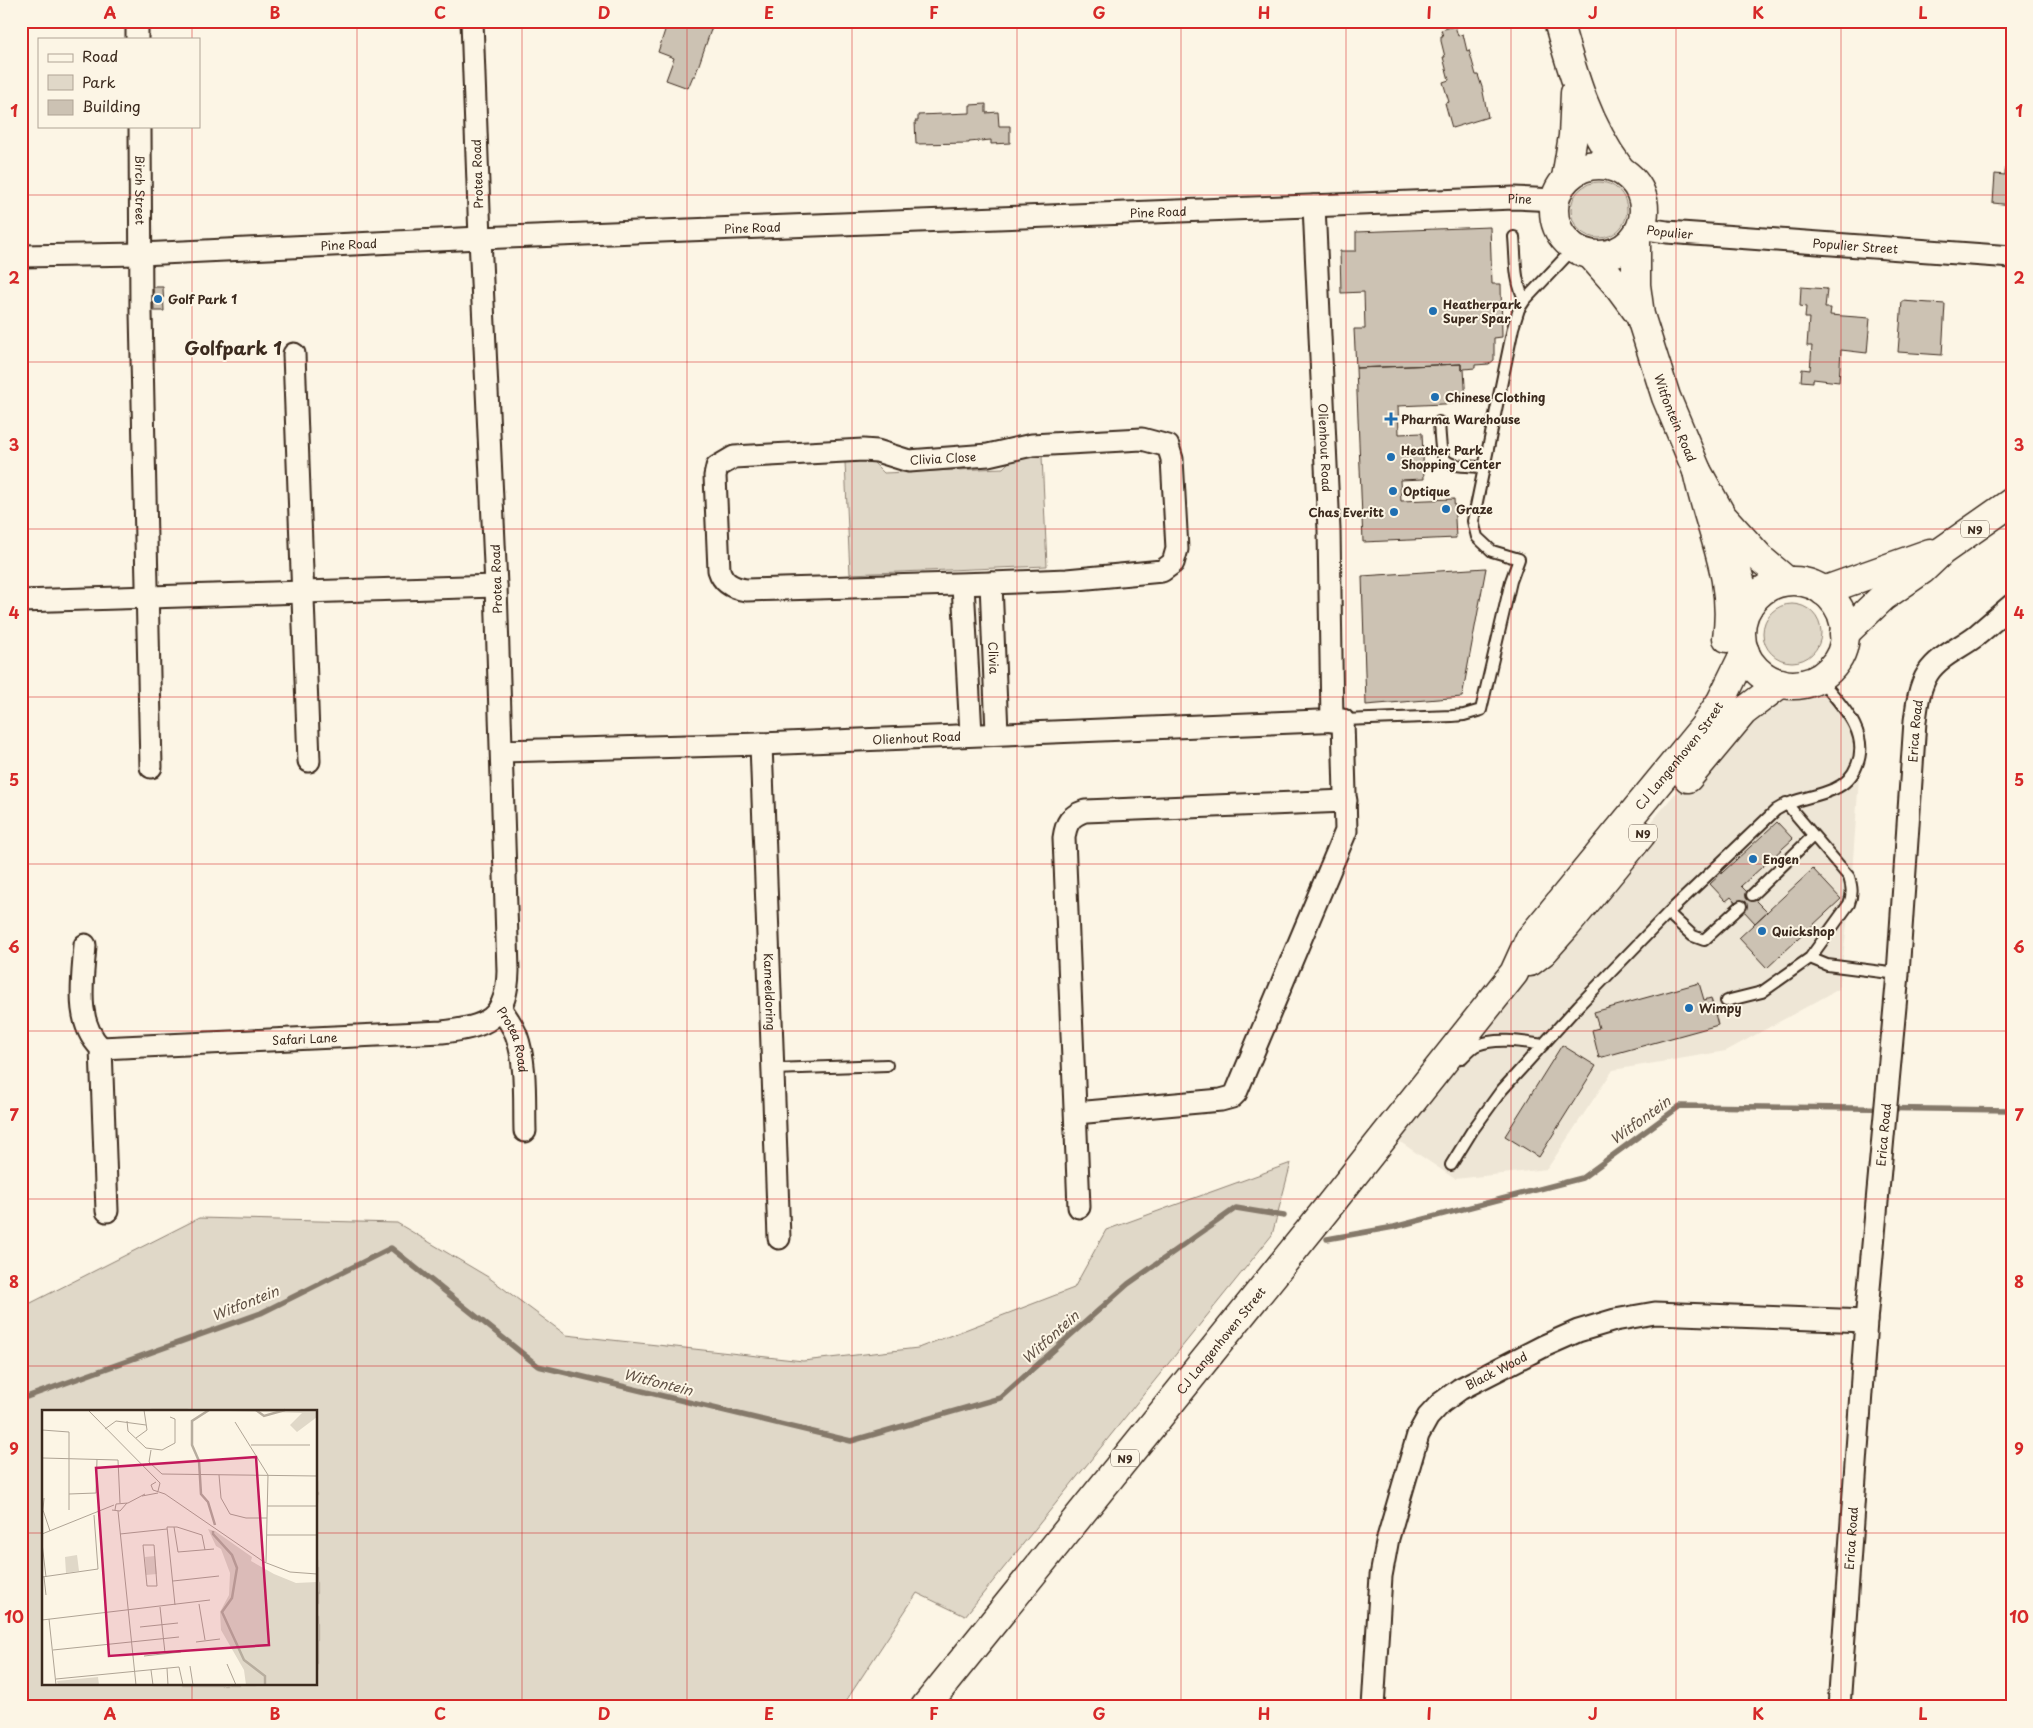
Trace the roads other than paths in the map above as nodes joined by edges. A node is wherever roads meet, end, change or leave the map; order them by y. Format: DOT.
graph roads {
  1 [pos="136,21"];
  2 [pos="472,21"];
  3 [pos="1558,21"];
  4 [pos="137,38"];
  5 [pos="1576,84"];
  6 [pos="140,128"];
  7 [pos="1620,169"];
  8 [pos="1561,189"];
  9 [pos="1485,200"];
  10 [pos="1314,206"];
  11 [pos="1638,232"];
  12 [pos="1699,234"];
  13 [pos="1514,237"];
  14 [pos="480,238"];
  15 [pos="1582,252"];
  16 [pos="141,254"];
  17 [pos="21,256"];
  18 [pos="2012,257"];
  19 [pos="1525,300"];
  20 [pos="1640,315"];
  21 [pos="294,354"];
  22 [pos="1439,422"];
  23 [pos="1484,467"];
  24 [pos="1697,471"];
  25 [pos="2012,502"];
  26 [pos="1722,516"];
  27 [pos="1942,551"];
  28 [pos="1787,581"];
  29 [pos="991,583"];
  30 [pos="964,584"];
  31 [pos="496,586"];
  32 [pos="1823,591"];
  33 [pos="304,592"];
  34 [pos="148,597"];
  35 [pos="21,601"];
  36 [pos="2012,604"];
  37 [pos="1748,607"];
  38 [pos="1844,634"];
  39 [pos="1745,652"];
  40 [pos="1819,678"];
  41 [pos="1781,683"];
  42 [pos="1338,720"];
  43 [pos="997,733"];
  44 [pos="970,734"];
  45 [pos="761,744"];
  46 [pos="502,751"];
  47 [pos="309,761"];
  48 [pos="151,767"];
  49 [pos="1671,770"];
  50 [pos="1346,801"];
  51 [pos="1786,803"];
  52 [pos="1813,836"];
  53 [pos="1752,895"];
  54 [pos="1741,906"];
  55 [pos="1668,913"];
  56 [pos="85,945"];
  57 [pos="1810,958"];
  58 [pos="1514,973"];
  59 [pos="1898,974"];
  60 [pos="1726,1001"];
  61 [pos="500,1008"];
  62 [pos="1543,1045"];
  63 [pos="101,1048"];
  64 [pos="887,1065"];
  65 [pos="773,1069"];
  66 [pos="1076,1113"];
  67 [pos="1397,1118"];
  68 [pos="525,1131"];
  69 [pos="1451,1165"];
  70 [pos="1079,1207"];
  71 [pos="108,1211"];
  72 [pos="779,1238"];
  73 [pos="1866,1321"];
  74 [pos="925,1707"];
  75 [pos="1373,1707"];
  76 [pos="1839,1707"];
  1 -- 4 [label="street"];
  2 -- 14 [label="street, Protea Road"];
  3 -- 5 [label="main road"];
  5 -- 7 [label="main road"];
  5 -- 8 [label="main road"];
  6 -- 16 [label="street, Birch Street"];
  7 -- 8 [label="main road"];
  7 -- 11 [label="main road"];
  8 -- 9 [label="street, Pine"];
  8 -- 15 [label="main road"];
  9 -- 10 [label="street, Pine Road"];
  10 -- 14 [label="street, Pine Road"];
  10 -- 42 [label="street, Olienhout Road"];
  11 -- 12 [label="street, Populier"];
  11 -- 15 [label="main road"];
  11 -- 20 [label="main road, Witfontein Road"];
  12 -- 18 [label="street, Populier Street"];
  13 -- 19 [label="lane"];
  14 -- 16 [label="street, Pine Road"];
  14 -- 31 [label="street, Protea Road"];
  15 -- 19 [label="lane"];
  15 -- 20 [label="main road, Witfontein Road"];
  16 -- 17 [label="street, Pine Road"];
  16 -- 34 [label="street"];
  19 -- 23 [label="lane"];
  20 -- 24 [label="main road, Witfontein Road"];
  21 -- 33 [label="street"];
  22 -- 23 [label="lane"];
  23 -- 42 [label="lane"];
  24 -- 26 [label="main road, Witfontein Road"];
  24 -- 49 [label="main road"];
  25 -- 27 [label="main road, N9"];
  26 -- 28 [label="main road, Witfontein Road"];
  26 -- 37 [label="main road, Witfontein Road"];
  27 -- 32 [label="main road, N9"];
  27 -- 38 [label="main road, N9"];
  28 -- 32 [label="main road"];
  28 -- 37 [label="main road"];
  29 -- 30 [label="street, Clivia Close"];
  29 -- 30 [label="street, Clivia Close"];
  29 -- 43 [label="street, Clivia"];
  30 -- 44 [label="street"];
  31 -- 33 [label="street"];
  31 -- 46 [label="street, Protea Road"];
  32 -- 38 [label="main road"];
  33 -- 34 [label="street"];
  33 -- 47 [label="street"];
  34 -- 35 [label="street"];
  34 -- 48 [label="street"];
  36 -- 59 [label="street, Erica Road"];
  37 -- 39 [label="main road"];
  38 -- 40 [label="main road"];
  39 -- 41 [label="main road"];
  39 -- 49 [label="main road, CJ Langenhoven Street / N9"];
  40 -- 41 [label="main road"];
  40 -- 51 [label="lane"];
  41 -- 58 [label="main road, CJ Langenhoven Street / N9"];
  42 -- 43 [label="street, Olienhout Road"];
  42 -- 50 [label="street"];
  43 -- 44 [label="street, Olienhout Road"];
  44 -- 45 [label="street, Olienhout Road"];
  45 -- 46 [label="street, Olienhout Road"];
  45 -- 65 [label="street, Kameeldoring"];
  46 -- 61 [label="street, Protea Road"];
  49 -- 58 [label="main road, CJ Langenhoven Street / N9"];
  50 -- 66 [label="street"];
  50 -- 66 [label="street"];
  51 -- 52 [label="lane"];
  51 -- 55 [label="lane"];
  52 -- 53 [label="lane"];
  52 -- 57 [label="lane"];
  54 -- 55 [label="lane"];
  55 -- 62 [label="lane"];
  56 -- 63 [label="street"];
  57 -- 59 [label="lane"];
  57 -- 60 [label="lane"];
  58 -- 67 [label="main road, CJ Langenhoven Street / N9"];
  59 -- 73 [label="street, Erica Road"];
  61 -- 63 [label="street, Safari Lane"];
  61 -- 68 [label="street, Protea Road"];
  62 -- 67 [label="lane"];
  62 -- 69 [label="lane"];
  63 -- 71 [label="street"];
  64 -- 65 [label="lane"];
  65 -- 72 [label="street, Kameeldoring"];
  66 -- 70 [label="street"];
  67 -- 74 [label="main road, CJ Langenhoven Street / N9"];
  73 -- 75 [label="street, Black Wood"];
  73 -- 76 [label="street, Erica Road"];
}
